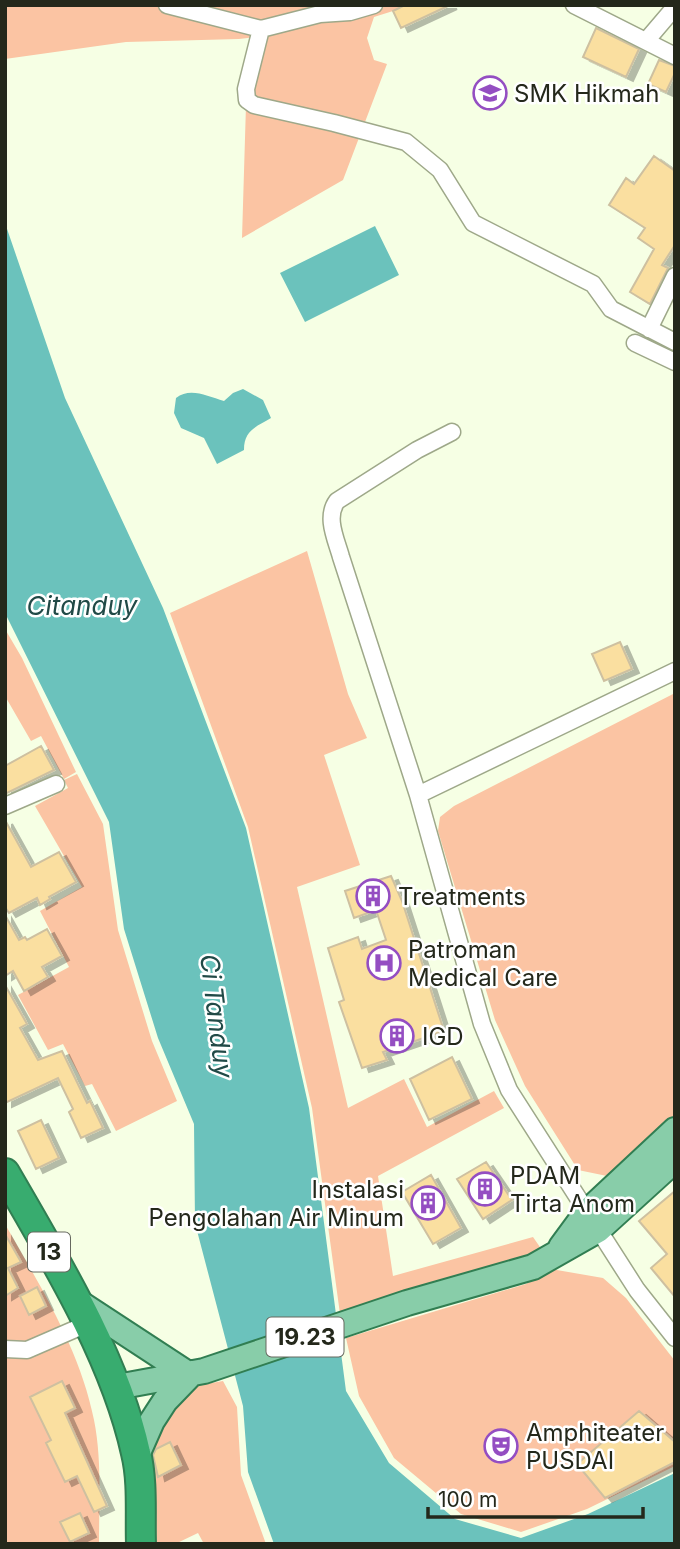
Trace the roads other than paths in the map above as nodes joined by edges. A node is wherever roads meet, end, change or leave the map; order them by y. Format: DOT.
graph roads {
  1 [pos="167,5"];
  2 [pos="374,5"];
  3 [pos="574,5"];
  4 [pos="675,7"];
  5 [pos="261,29"];
  6 [pos="646,41"];
  7 [pos="675,56"];
  8 [pos="675,276"];
  9 [pos="649,329"];
  10 [pos="675,342"];
  11 [pos="635,343"];
  12 [pos="675,362"];
  13 [pos="452,432"];
  14 [pos="675,671"];
  15 [pos="55,784"];
  16 [pos="418,794"];
  17 [pos="5,806"];
  18 [pos="675,1130"];
  19 [pos="675,1160"];
  20 [pos="5,1173"];
  21 [pos="592,1222"];
  22 [pos="81,1312"];
  23 [pos="675,1338"];
  24 [pos="5,1349"];
  25 [pos="195,1373"];
  26 [pos="117,1387"];
  27 [pos="137,1455"];
  28 [pos="141,1544"];
  1 -- 5 [label="street"];
  2 -- 5 [label="street"];
  3 -- 6 [label="street"];
  4 -- 6 [label="street"];
  5 -- 9 [label="street"];
  6 -- 7 [label="street"];
  8 -- 9 [label="street"];
  9 -- 10 [label="street"];
  11 -- 12 [label="street"];
  13 -- 16 [label="street"];
  14 -- 16 [label="street"];
  15 -- 17 [label="street"];
  16 -- 21 [label="street"];
  18 -- 21 [label="main road, 19.23"];
  19 -- 21 [label="main road, 19.23"];
  20 -- 22 [label="highway, 13"];
  21 -- 23 [label="street"];
  21 -- 25 [label="main road, 19.23"];
  22 -- 24 [label="street"];
  22 -- 25 [label="main road"];
  22 -- 26 [label="highway, 13"];
  25 -- 26 [label="main road, 19.23"];
  25 -- 27 [label="main road"];
  26 -- 27 [label="highway, 13"];
  27 -- 28 [label="highway, 13"];
}
